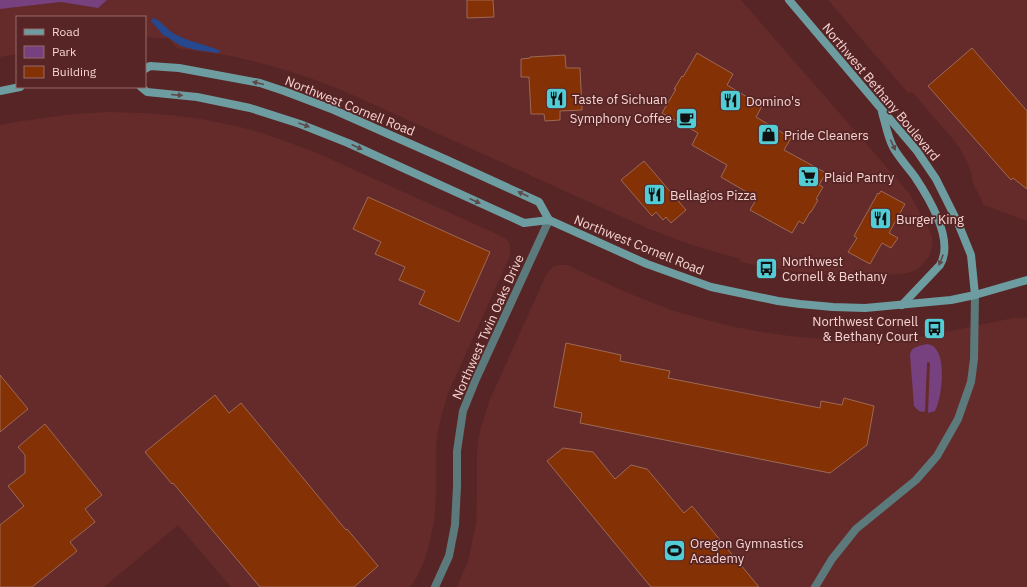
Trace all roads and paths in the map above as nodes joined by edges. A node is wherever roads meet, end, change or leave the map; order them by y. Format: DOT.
graph roads {
  1 [pos="789,0"];
  2 [pos="146,68"];
  3 [pos="16,88"];
  4 [pos="142,88"];
  5 [pos="0,91"];
  6 [pos="881,108"];
  7 [pos="549,220"];
  8 [pos="1027,280"];
  9 [pos="975,295"];
  10 [pos="902,305"];
  11 [pos="435,587"];
  12 [pos="815,587"];
  1 -- 6 [label="main road, Northwest Bethany Boulevard"];
  7 -- 2 [label="main road, Northwest Cornell Road, one-way"];
  3 -- 5 [label="main road"];
  4 -- 7 [label="main road, one-way"];
  6 -- 9 [label="main road, Northwest Bethany Boulevard"];
  6 -- 10 [label="main road, one-way"];
  7 -- 10 [label="main road, Northwest Cornell Road"];
  7 -- 11 [label="street, Northwest Twin Oaks Drive"];
  8 -- 9 [label="main road, Northwest Cornell Road"];
  9 -- 10 [label="main road, Northwest Cornell Road"];
  9 -- 12 [label="street"];
}
